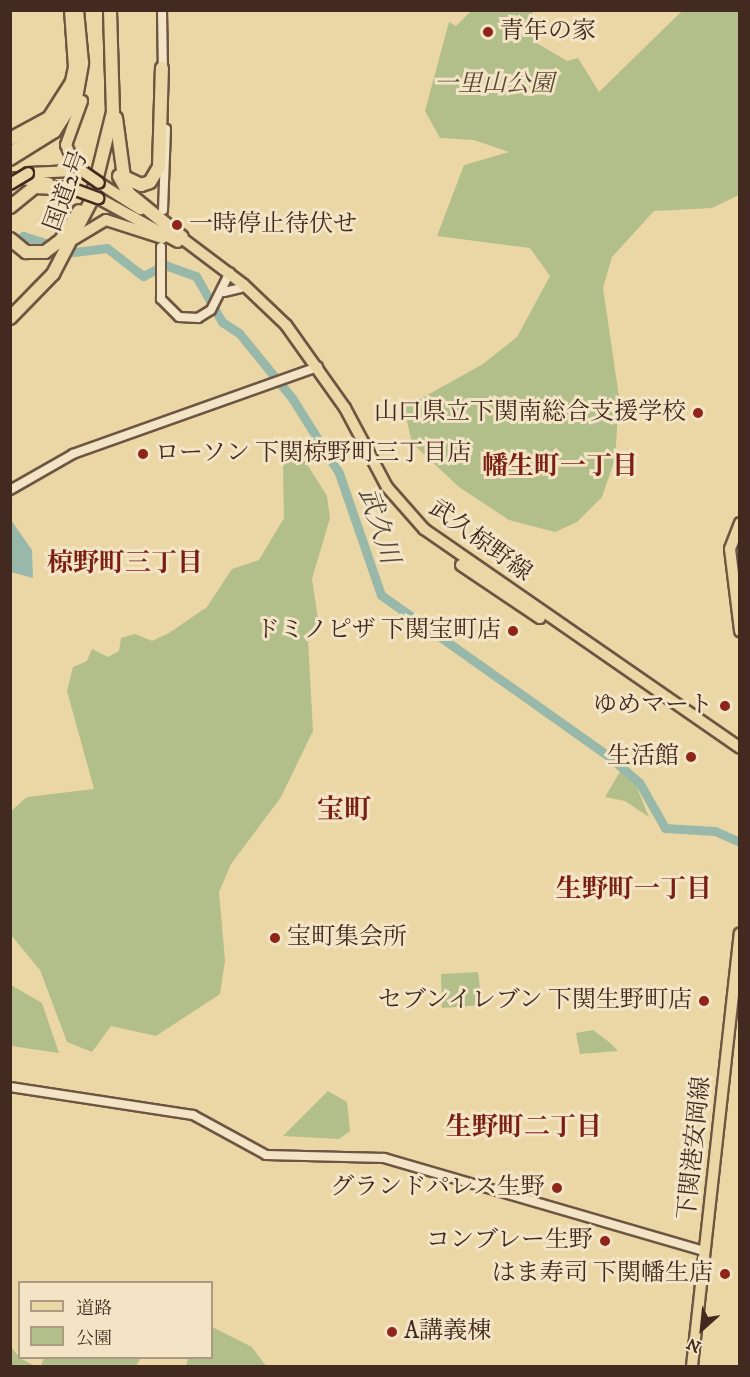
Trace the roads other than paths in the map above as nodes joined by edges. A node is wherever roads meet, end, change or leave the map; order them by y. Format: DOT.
graph roads {
  1 [pos="65,10"];
  2 [pos="70,10"];
  3 [pos="78,10"];
  4 [pos="85,10"];
  5 [pos="110,10"];
  6 [pos="162,10"];
  7 [pos="80,30"];
  8 [pos="73,42"];
  9 [pos="86,55"];
  10 [pos="112,58"];
  11 [pos="162,68"];
  12 [pos="77,82"];
  13 [pos="114,100"];
  14 [pos="117,130"];
  15 [pos="10,139"];
  16 [pos="10,152"];
  17 [pos="10,160"];
  18 [pos="75,169"];
  19 [pos="10,178"];
  20 [pos="10,184"];
  21 [pos="73,189"];
  22 [pos="10,207"];
  23 [pos="163,210"];
  24 [pos="182,237"];
  25 [pos="12,241"];
  26 [pos="66,243"];
  27 [pos="161,247"];
  28 [pos="193,252"];
  29 [pos="50,270"];
  30 [pos="230,276"];
  31 [pos="241,288"];
  32 [pos="220,295"];
  33 [pos="10,308"];
  34 [pos="10,318"];
  35 [pos="315,368"];
  36 [pos="10,490"];
  37 [pos="740,523"];
  38 [pos="740,631"];
  39 [pos="740,748"];
  40 [pos="740,757"];
  41 [pos="740,934"];
  42 [pos="10,1087"];
  43 [pos="705,1251"];
  44 [pos="692,1366"];
  1 -- 8 [label="main road"];
  2 -- 8 [label="main road"];
  3 -- 7 [label="main road"];
  4 -- 9 [label="main road"];
  5 -- 10 [label="highway, 国道2号"];
  6 -- 11 [label="street"];
  7 -- 9 [label="main road"];
  7 -- 12 [label="main road"];
  8 -- 12 [label="main road"];
  9 -- 12 [label="main road"];
  9 -- 18 [label="main road"];
  10 -- 13 [label="highway, 国道2号"];
  10 -- 26 [label="highway, 国道2号"];
  11 -- 14 [label="highway"];
  11 -- 23 [label="street"];
  12 -- 15 [label="highway"];
  12 -- 16 [label="main road"];
  12 -- 17 [label="main road"];
  13 -- 14 [label="highway"];
  13 -- 26 [label="highway, 国道2号"];
  14 -- 24 [label="highway"];
  18 -- 20 [label="main road, 武久椋野線, bridge"];
  18 -- 24 [label="main road, 武久椋野線, bridge"];
  19 -- 21 [label="main road, 武久椋野線"];
  21 -- 22 [label="highway"];
  21 -- 28 [label="main road, 武久椋野線, bridge"];
  24 -- 30 [label="main road, 武久椋野線"];
  25 -- 26 [label="highway"];
  26 -- 28 [label="main road"];
  26 -- 29 [label="highway, 国道2号"];
  27 -- 32 [label="street"];
  28 -- 30 [label="main road, 武久椋野線"];
  29 -- 33 [label="highway, 国道2号"];
  29 -- 34 [label="highway, 国道2号"];
  30 -- 31 [label="main road, 武久椋野線"];
  30 -- 32 [label="street"];
  30 -- 35 [label="main road, 武久椋野線"];
  31 -- 32 [label="street"];
  31 -- 35 [label="main road, 武久椋野線"];
  35 -- 36 [label="street"];
  35 -- 39 [label="main road, 武久椋野線"];
  35 -- 40 [label="main road, 武久椋野線"];
  37 -- 38 [label="main road"];
  41 -- 43 [label="main road, 下関港安岡線"];
  42 -- 43 [label="street"];
  43 -- 44 [label="main road, 下関港安岡線"];
}
